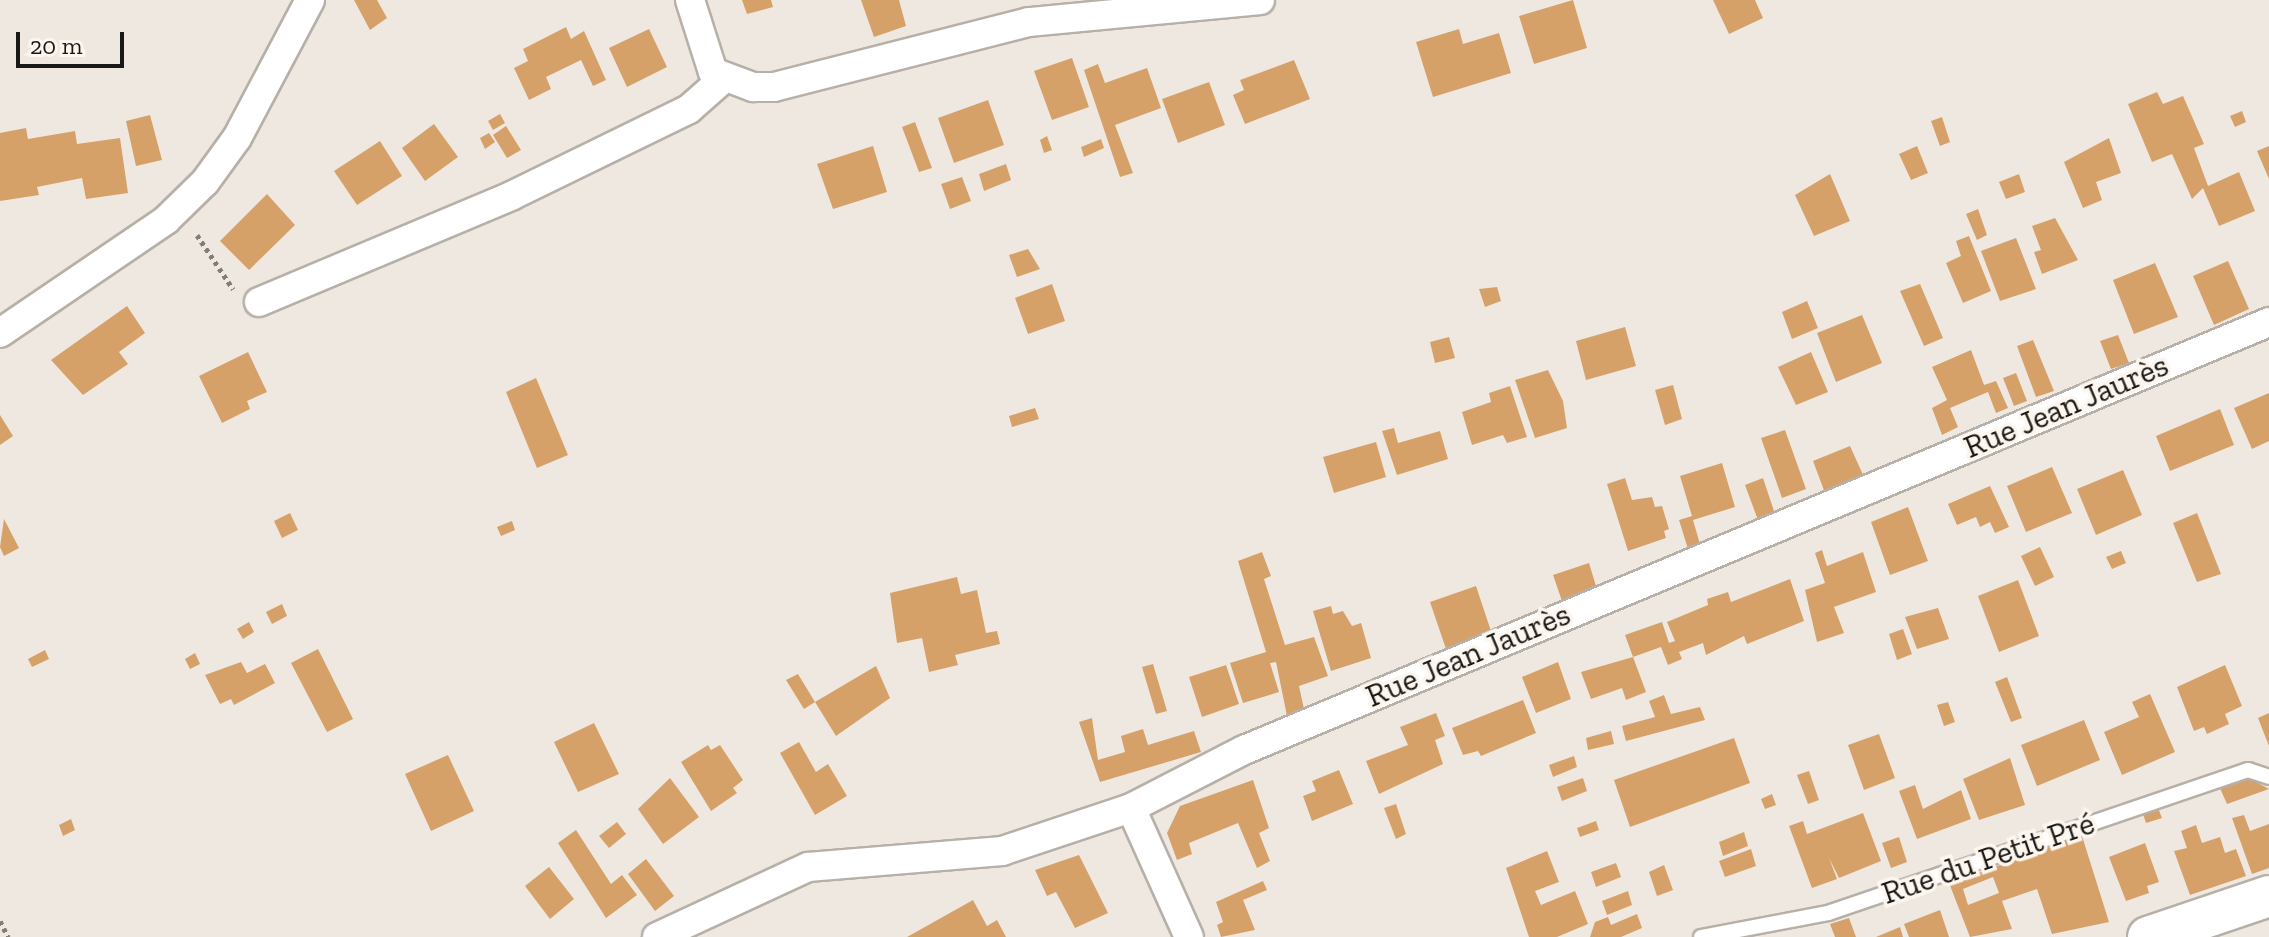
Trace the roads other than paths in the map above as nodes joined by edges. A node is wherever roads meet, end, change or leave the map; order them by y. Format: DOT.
graph roads {
  1 [pos="310,0"];
  2 [pos="690,0"];
  3 [pos="1260,0"];
  4 [pos="723,79"];
  5 [pos="259,302"];
  6 [pos="2269,322"];
  7 [pos="0,333"];
  8 [pos="2269,777"];
  9 [pos="1131,808"];
  10 [pos="2269,896"];
  11 [pos="657,937"];
  12 [pos="1189,937"];
  13 [pos="1701,937"];
  14 [pos="2148,937"];
  1 -- 7 [label="street"];
  2 -- 4 [label="street"];
  3 -- 4 [label="street"];
  4 -- 5 [label="street"];
  6 -- 9 [label="street, Rue Jean Jaurès"];
  8 -- 13 [label="lane, Rue du Petit Pré"];
  9 -- 11 [label="street, Rue Jean Jaurès"];
  9 -- 12 [label="street"];
  10 -- 14 [label="street"];
}
